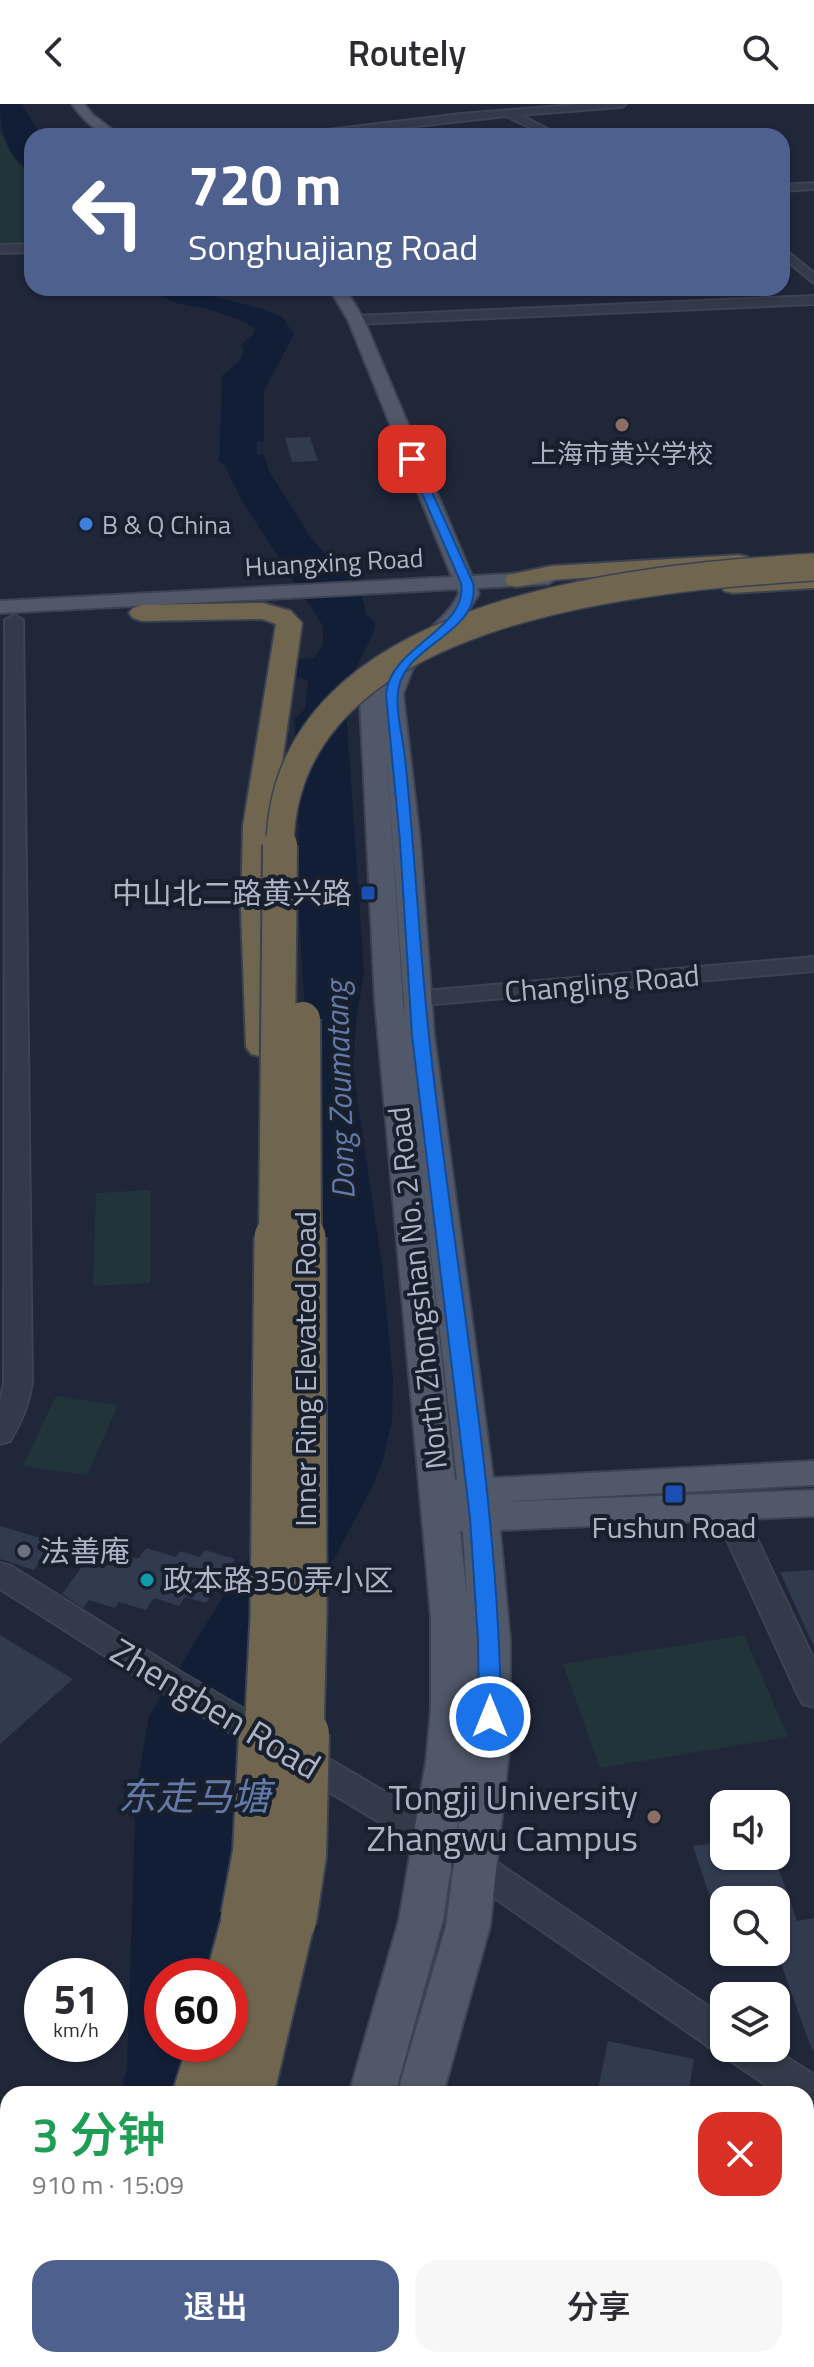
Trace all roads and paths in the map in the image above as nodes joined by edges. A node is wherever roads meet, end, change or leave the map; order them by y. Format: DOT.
graph roads {
  1 [pos="78,104"];
  2 [pos="488,104"];
  3 [pos="621,104"];
  4 [pos="507,113"];
  5 [pos="103,128"];
  6 [pos="374,128"];
  7 [pos="539,128"];
  8 [pos="814,186"];
  9 [pos="790,188"];
  10 [pos="24,248"];
  11 [pos="0,249"];
  12 [pos="790,258"];
  13 [pos="814,279"];
  14 [pos="342,296"];
  15 [pos="814,300"];
  16 [pos="356,320"];
  17 [pos="814,563"];
  18 [pos="814,578"];
  19 [pos="520,586"];
  20 [pos="463,591"];
  21 [pos="300,598"];
  22 [pos="142,613"];
  23 [pos="5,616"];
  24 [pos="8,947"];
  25 [pos="814,964"];
  26 [pos="403,1000"];
  27 [pos="276,1298"];
  28 [pos="0,1434"];
  29 [pos="814,1473"];
  30 [pos="814,1503"];
  31 [pos="479,1504"];
  32 [pos="439,1507"];
  33 [pos="727,1507"];
  34 [pos="0,1574"];
  35 [pos="814,1695"];
  36 [pos="433,1837"];
  37 [pos="475,1864"];
  38 [pos="237,1958"];
  39 [pos="710,2027"];
  40 [pos="210,2062"];
  41 [pos="762,2062"];
  42 [pos="202,2086"];
  43 [pos="248,2086"];
  44 [pos="374,2086"];
  45 [pos="422,2086"];
  46 [pos="799,2086"];
  1 -- 5 [label="main road"];
  2 -- 4 [label="street"];
  3 -- 4 [label="street"];
  4 -- 6 [label="street"];
  4 -- 7 [label="street"];
  8 -- 9 [label="street"];
  10 -- 11 [label="street"];
  12 -- 13 [label="street"];
  14 -- 16 [label="main road"];
  15 -- 16 [label="street"];
  16 -- 20 [label="main road"];
  17 -- 19 [label="highway"];
  17 -- 27 [label="highway, Inner Ring Elevated Road, bridge"];
  18 -- 19 [label="highway"];
  18 -- 43 [label="highway, Inner Ring Elevated Road, bridge"];
  19 -- 20 [label="main road, Huangxing Road"];
  20 -- 21 [label="main road, Huangxing Road"];
  20 -- 26 [label="main road, North Zhongshan No. 2 Road"];
  21 -- 22 [label="main road, Huangxing Road"];
  21 -- 23 [label="main road, Huangxing Road"];
  22 -- 23 [label="main road, Huangxing Road"];
  22 -- 27 [label="highway, bridge"];
  23 -- 24 [label="street"];
  24 -- 28 [label="street"];
  25 -- 26 [label="street, Changling Road"];
  26 -- 31 [label="main road, North Zhongshan No. 2 Road"];
  26 -- 32 [label="main road, North Zhongshan No. 2 Road"];
  27 -- 38 [label="highway, Inner Ring Elevated Road, bridge"];
  29 -- 31 [label="main road"];
  30 -- 31 [label="main road"];
  31 -- 32 [label="main road"];
  31 -- 37 [label="main road, North Zhongshan No. 2 Road"];
  32 -- 36 [label="main road, North Zhongshan No. 2 Road"];
  33 -- 35 [label="street"];
  34 -- 36 [label="street, Zhengben Road"];
  36 -- 37 [label="street, Zhengben Road"];
  36 -- 44 [label="main road, North Zhongshan No. 2 Road"];
  37 -- 39 [label="street, Zhengben Road"];
  37 -- 45 [label="main road, North Zhongshan No. 2 Road"];
  40 -- 42 [label="highway"];
  41 -- 46 [label="street"];
}
